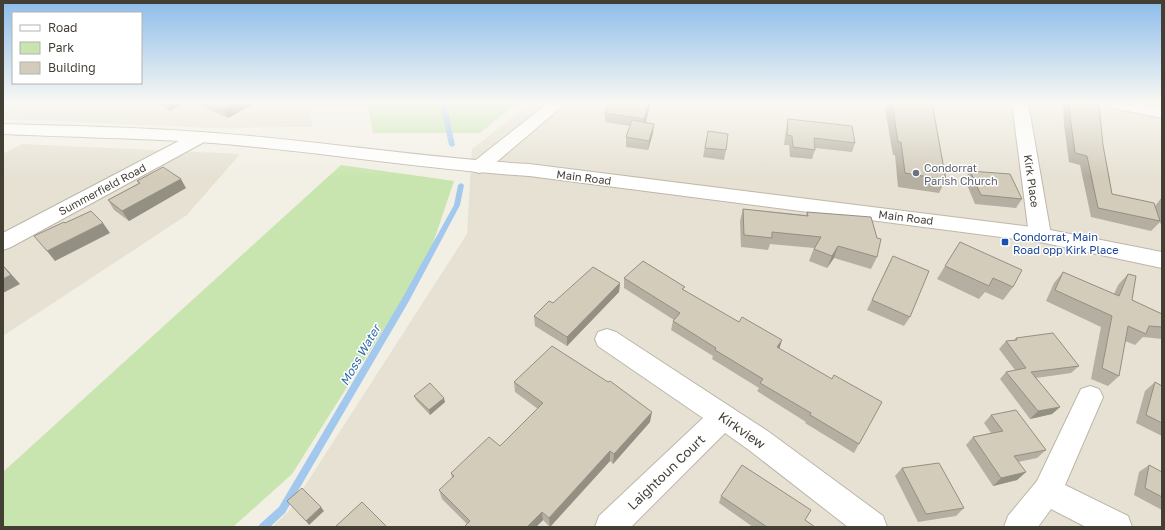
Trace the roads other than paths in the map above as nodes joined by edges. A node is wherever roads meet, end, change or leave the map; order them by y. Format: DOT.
graph roads {
  1 [pos="528,128"];
  2 [pos="1024,128"];
  3 [pos="3,129"];
  4 [pos="200,136"];
  5 [pos="480,167"];
  6 [pos="1040,235"];
  7 [pos="3,242"];
  8 [pos="1162,260"];
  9 [pos="608,339"];
  10 [pos="1090,397"];
  11 [pos="722,417"];
  12 [pos="1047,491"];
  13 [pos="610,527"];
  14 [pos="872,527"];
  15 [pos="1019,527"];
  16 [pos="1117,527"];
  1 -- 5 [label="street"];
  2 -- 6 [label="street, Kirk Place"];
  3 -- 4 [label="street, Main Road"];
  4 -- 5 [label="street, Main Road"];
  4 -- 7 [label="street, Summerfield Road"];
  5 -- 6 [label="street, Main Road"];
  6 -- 8 [label="street, Main Road"];
  9 -- 11 [label="street, Kirkview"];
  10 -- 12 [label="street"];
  11 -- 13 [label="street, Laightoun Court"];
  11 -- 14 [label="street, Kirkview"];
  12 -- 15 [label="street"];
  12 -- 16 [label="street"];
}
